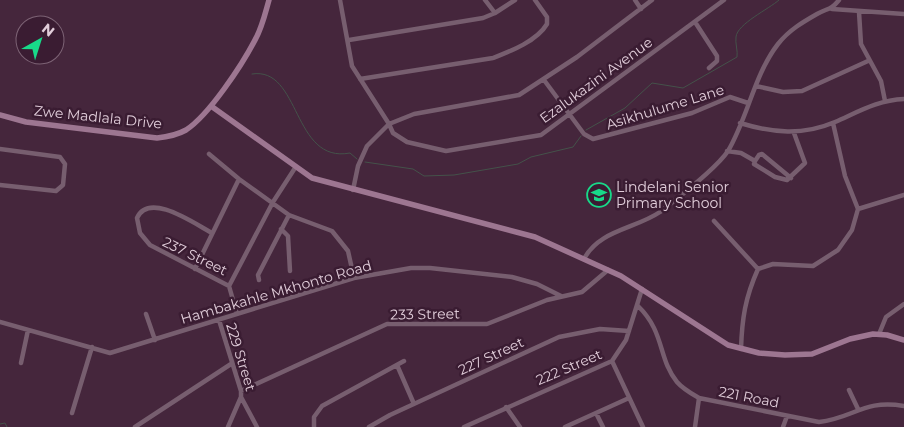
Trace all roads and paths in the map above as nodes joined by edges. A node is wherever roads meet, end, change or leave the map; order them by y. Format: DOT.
graph roads {
  1 [pos="269,0"];
  2 [pos="340,0"];
  3 [pos="485,0"];
  4 [pos="515,0"];
  5 [pos="635,0"];
  6 [pos="652,0"];
  7 [pos="724,0"];
  8 [pos="839,0"];
  9 [pos="537,1"];
  10 [pos="641,8"];
  11 [pos="832,9"];
  12 [pos="859,12"];
  13 [pos="495,14"];
  14 [pos="904,14"];
  15 [pos="694,22"];
  16 [pos="349,40"];
  17 [pos="868,62"];
  18 [pos="709,68"];
  19 [pos="360,79"];
  20 [pos="544,80"];
  21 [pos="756,86"];
  22 [pos="904,99"];
  23 [pos="885,101"];
  24 [pos="748,103"];
  25 [pos="211,106"];
  26 [pos="0,115"];
  27 [pos="569,115"];
  28 [pos="740,123"];
  29 [pos="833,123"];
  30 [pos="389,124"];
  31 [pos="794,132"];
  32 [pos="0,149"];
  33 [pos="728,151"];
  34 [pos="209,154"];
  35 [pos="755,162"];
  36 [pos="295,168"];
  37 [pos="791,178"];
  38 [pos="238,179"];
  39 [pos="0,185"];
  40 [pos="353,190"];
  41 [pos="904,195"];
  42 [pos="273,202"];
  43 [pos="858,209"];
  44 [pos="289,215"];
  45 [pos="714,221"];
  46 [pos="281,229"];
  47 [pos="212,233"];
  48 [pos="584,258"];
  49 [pos="195,268"];
  50 [pos="608,270"];
  51 [pos="758,270"];
  52 [pos="290,271"];
  53 [pos="354,278"];
  54 [pos="259,280"];
  55 [pos="229,286"];
  56 [pos="642,289"];
  57 [pos="561,296"];
  58 [pos="904,304"];
  59 [pos="638,306"];
  60 [pos="146,314"];
  61 [pos="237,314"];
  62 [pos="219,320"];
  63 [pos="0,322"];
  64 [pos="28,330"];
  65 [pos="629,331"];
  66 [pos="880,334"];
  67 [pos="155,340"];
  68 [pos="904,340"];
  69 [pos="92,347"];
  70 [pos="741,349"];
  71 [pos="404,361"];
  72 [pos="612,362"];
  73 [pos="21,363"];
  74 [pos="231,364"];
  75 [pos="397,366"];
  76 [pos="849,390"];
  77 [pos="241,391"];
  78 [pos="241,398"];
  79 [pos="629,398"];
  80 [pos="699,398"];
  81 [pos="414,404"];
  82 [pos="904,406"];
  83 [pos="506,407"];
  84 [pos="858,409"];
  85 [pos="72,413"];
  86 [pos="596,413"];
  87 [pos="787,416"];
  88 [pos="138,426"];
  89 [pos="228,427"];
  90 [pos="257,427"];
  91 [pos="314,427"];
  92 [pos="369,427"];
  93 [pos="464,427"];
  94 [pos="520,427"];
  95 [pos="565,427"];
  96 [pos="603,427"];
  97 [pos="643,427"];
  98 [pos="695,427"];
  99 [pos="783,427"];
  1 -- 25 [label="street, Zwe Madlala Drive"];
  2 -- 16 [label="street, Ezalukazini Avenue"];
  3 -- 13 [label="street"];
  4 -- 13 [label="street"];
  5 -- 10 [label="street"];
  6 -- 10 [label="street"];
  7 -- 15 [label="street, Ezalukazini Avenue"];
  8 -- 11 [label="street"];
  9 -- 19 [label="street"];
  10 -- 20 [label="street"];
  11 -- 12 [label="street"];
  11 -- 21 [label="street"];
  12 -- 14 [label="street"];
  12 -- 17 [label="street"];
  13 -- 16 [label="street"];
  15 -- 18 [label="street"];
  15 -- 27 [label="street, Ezalukazini Avenue"];
  16 -- 19 [label="street, Ezalukazini Avenue"];
  17 -- 21 [label="street"];
  17 -- 23 [label="street"];
  19 -- 30 [label="street, Ezalukazini Avenue"];
  20 -- 27 [label="street, Asikhulume Lane"];
  20 -- 30 [label="street"];
  21 -- 24 [label="street"];
  22 -- 23 [label="street"];
  23 -- 29 [label="street"];
  24 -- 27 [label="street, Asikhulume Lane"];
  24 -- 28 [label="street"];
  25 -- 26 [label="street, Zwe Madlala Drive"];
  25 -- 36 [label="street"];
  27 -- 30 [label="street, Ezalukazini Avenue"];
  28 -- 31 [label="street"];
  28 -- 33 [label="street"];
  29 -- 31 [label="street"];
  29 -- 43 [label="street"];
  30 -- 40 [label="street"];
  31 -- 37 [label="street"];
  32 -- 39 [label="street"];
  33 -- 35 [label="street"];
  33 -- 48 [label="street"];
  34 -- 38 [label="street"];
  35 -- 37 [label="street"];
  35 -- 37 [label="street"];
  36 -- 40 [label="street"];
  36 -- 42 [label="street"];
  38 -- 42 [label="street"];
  38 -- 47 [label="street"];
  40 -- 48 [label="street"];
  41 -- 43 [label="street"];
  42 -- 44 [label="street"];
  42 -- 55 [label="street"];
  43 -- 51 [label="street"];
  44 -- 46 [label="street"];
  44 -- 53 [label="street"];
  45 -- 51 [label="street"];
  46 -- 52 [label="street"];
  46 -- 54 [label="street"];
  47 -- 49 [label="street"];
  47 -- 49 [label="street, 237 Street"];
  48 -- 50 [label="street"];
  49 -- 55 [label="street, 237 Street"];
  50 -- 56 [label="street"];
  50 -- 57 [label="street, 233 Street"];
  51 -- 70 [label="street"];
  53 -- 57 [label="street, Hambakahle Mkhonto Road"];
  53 -- 61 [label="street, Hambakahle Mkhonto Road"];
  55 -- 61 [label="street"];
  56 -- 59 [label="street, 222 Street"];
  56 -- 70 [label="street"];
  57 -- 77 [label="street, 233 Street"];
  58 -- 66 [label="street"];
  59 -- 65 [label="street, 222 Street"];
  59 -- 80 [label="street, 221 Road"];
  60 -- 67 [label="street"];
  61 -- 62 [label="street, Hambakahle Mkhonto Road"];
  62 -- 67 [label="street, Hambakahle Mkhonto Road"];
  62 -- 74 [label="street, 229 Street"];
  63 -- 64 [label="street, Hambakahle Mkhonto Road"];
  64 -- 69 [label="street, Hambakahle Mkhonto Road"];
  64 -- 73 [label="street"];
  65 -- 72 [label="street, 222 Street"];
  65 -- 81 [label="street, 227 Street"];
  66 -- 68 [label="street"];
  66 -- 70 [label="street"];
  67 -- 69 [label="street, Hambakahle Mkhonto Road"];
  69 -- 85 [label="street"];
  71 -- 75 [label="street"];
  72 -- 79 [label="street"];
  72 -- 83 [label="street, 222 Street"];
  74 -- 77 [label="street, 229 Street"];
  74 -- 88 [label="street"];
  75 -- 81 [label="street"];
  75 -- 91 [label="street"];
  76 -- 84 [label="street"];
  77 -- 78 [label="street, 229 Street"];
  78 -- 89 [label="street"];
  78 -- 90 [label="street, 229 Street"];
  79 -- 86 [label="street"];
  79 -- 97 [label="street"];
  80 -- 87 [label="street, 221 Road"];
  80 -- 98 [label="street"];
  81 -- 92 [label="street, 227 Street"];
  82 -- 84 [label="street, 221 Road"];
  83 -- 93 [label="street, 222 Street"];
  83 -- 94 [label="street"];
  84 -- 87 [label="street, 221 Road"];
  86 -- 95 [label="street"];
  86 -- 96 [label="street"];
  87 -- 99 [label="street"];
}
